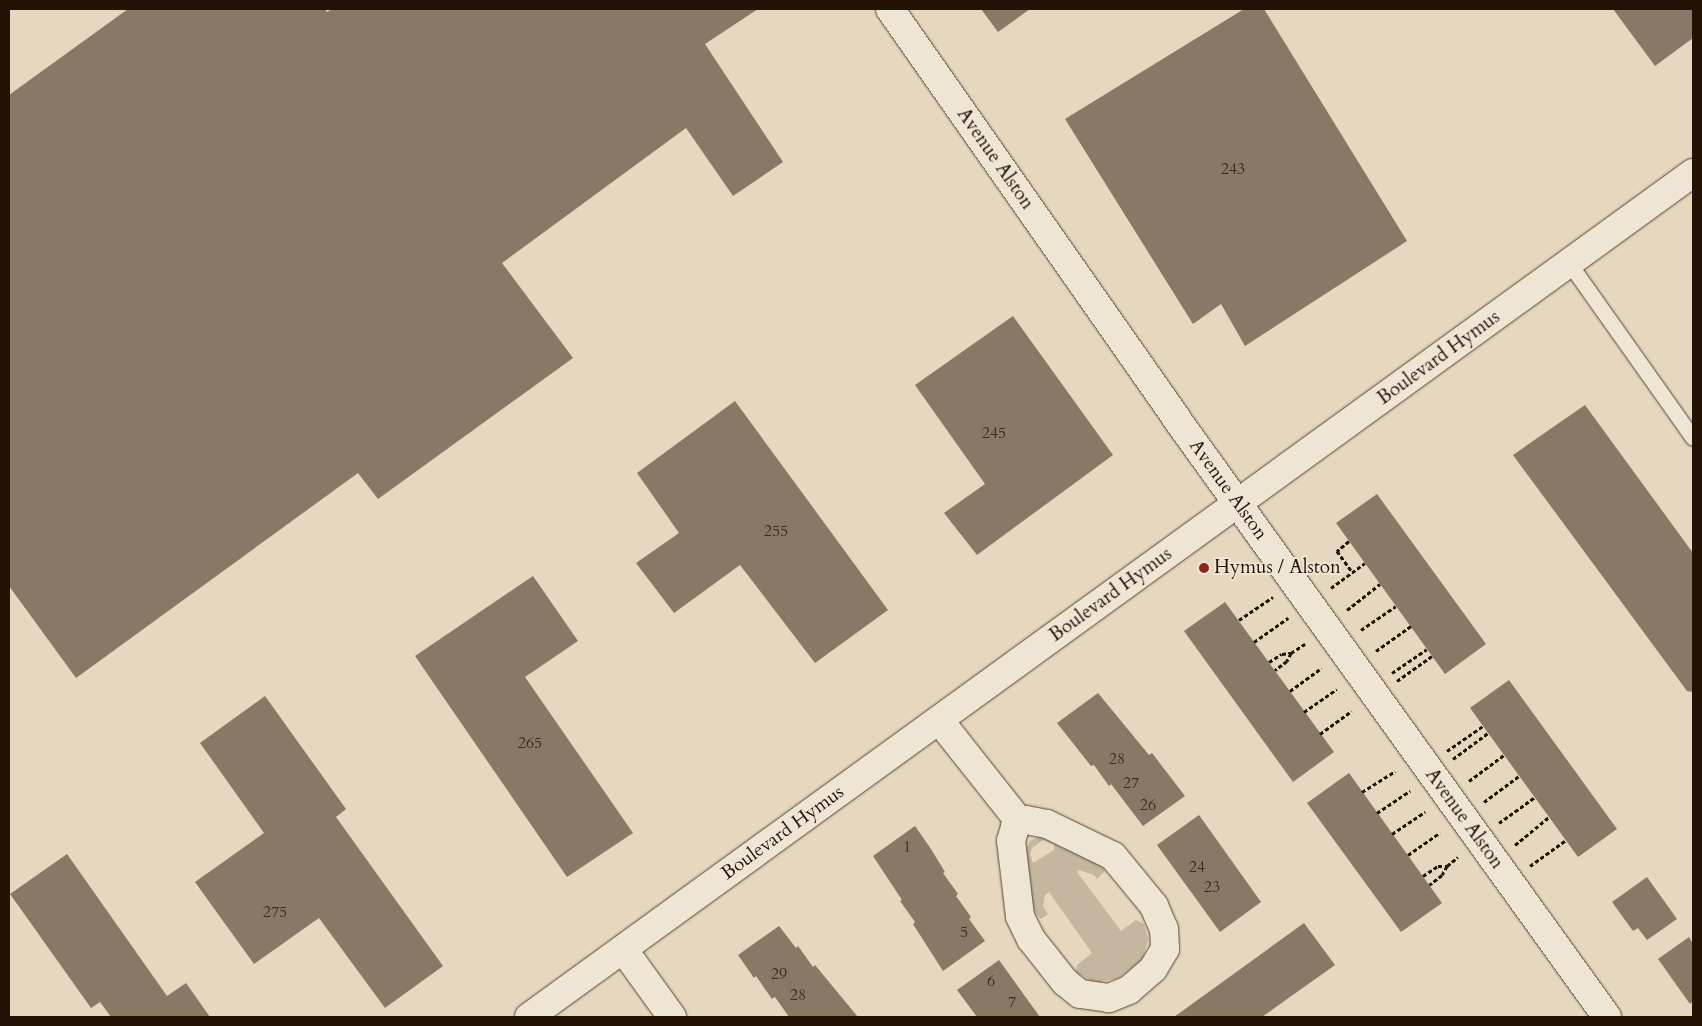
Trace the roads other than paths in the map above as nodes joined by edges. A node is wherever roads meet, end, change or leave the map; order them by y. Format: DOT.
graph roads {
  1 [pos="890,9"];
  2 [pos="1693,174"];
  3 [pos="1569,263"];
  4 [pos="1693,438"];
  5 [pos="1238,503"];
  6 [pos="939,720"];
  7 [pos="1019,821"];
  8 [pos="623,950"];
  9 [pos="529,1017"];
  10 [pos="672,1017"];
  11 [pos="1606,1017"];
  1 -- 5 [label="street, Avenue Alston"];
  2 -- 3 [label="street, Boulevard Hymus"];
  3 -- 4 [label="lane"];
  3 -- 5 [label="street, Boulevard Hymus"];
  5 -- 6 [label="street, Boulevard Hymus"];
  5 -- 11 [label="street, Avenue Alston"];
  6 -- 7 [label="street"];
  6 -- 8 [label="street, Boulevard Hymus"];
  7 -- 7 [label="street"];
  8 -- 9 [label="street, Boulevard Hymus"];
  8 -- 10 [label="street"];
}
